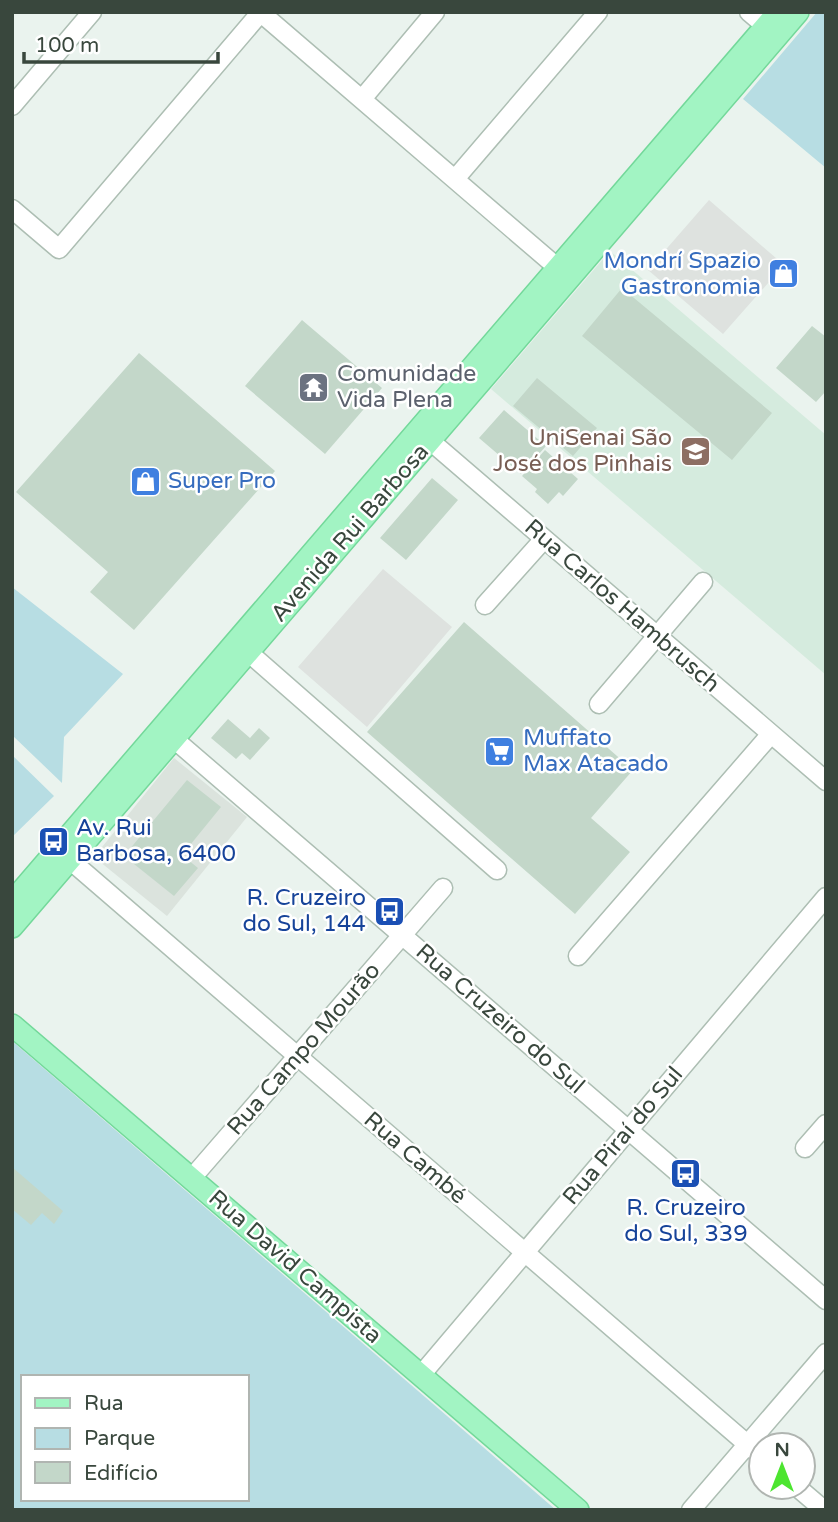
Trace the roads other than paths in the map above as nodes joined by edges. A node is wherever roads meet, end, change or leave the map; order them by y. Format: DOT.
graph roads {
  1 [pos="92,12"];
  2 [pos="261,12"];
  3 [pos="435,12"];
  4 [pos="598,12"];
  5 [pos="749,12"];
  6 [pos="798,12"];
  7 [pos="774,25"];
  8 [pos="362,99"];
  9 [pos="12,106"];
  10 [pos="455,179"];
  11 [pos="12,209"];
  12 [pos="558,268"];
  13 [pos="424,435"];
  14 [pos="544,538"];
  15 [pos="703,582"];
  16 [pos="485,605"];
  17 [pos="657,636"];
  18 [pos="248,652"];
  19 [pos="599,704"];
  20 [pos="771,734"];
  21 [pos="174,739"];
  22 [pos="826,781"];
  23 [pos="69,860"];
  24 [pos="497,870"];
  25 [pos="443,888"];
  26 [pos="826,897"];
  27 [pos="12,901"];
  28 [pos="12,927"];
  29 [pos="402,935"];
  30 [pos="578,956"];
  31 [pos="12,1025"];
  32 [pos="297,1056"];
  33 [pos="826,1124"];
  34 [pos="629,1130"];
  35 [pos="805,1148"];
  36 [pos="191,1179"];
  37 [pos="525,1252"];
  38 [pos="826,1300"];
  39 [pos="826,1353"];
  40 [pos="421,1375"];
  41 [pos="768,1431"];
  42 [pos="747,1444"];
  43 [pos="747,1457"];
  44 [pos="578,1510"];
  45 [pos="691,1510"];
  1 -- 9 [label="street"];
  2 -- 8 [label="street"];
  2 -- 11 [label="street"];
  3 -- 8 [label="street"];
  4 -- 10 [label="street"];
  5 -- 7 [label="street"];
  6 -- 7 [label="main road, Avenida Rui Barbosa"];
  7 -- 12 [label="main road, Avenida Rui Barbosa"];
  7 -- 13 [label="main road, Avenida Rui Barbosa"];
  8 -- 10 [label="street"];
  10 -- 12 [label="street"];
  12 -- 13 [label="main road, Avenida Rui Barbosa"];
  13 -- 14 [label="street, Rua Carlos Hambrusch"];
  13 -- 18 [label="main road, Avenida Rui Barbosa"];
  13 -- 27 [label="main road, Avenida Rui Barbosa"];
  14 -- 16 [label="street"];
  14 -- 17 [label="street, Rua Carlos Hambrusch"];
  15 -- 17 [label="street"];
  17 -- 19 [label="street"];
  17 -- 20 [label="street, Rua Carlos Hambrusch"];
  18 -- 21 [label="main road, Avenida Rui Barbosa"];
  18 -- 24 [label="street"];
  20 -- 22 [label="street, Rua Carlos Hambrusch"];
  20 -- 30 [label="street"];
  21 -- 23 [label="main road, Avenida Rui Barbosa"];
  21 -- 29 [label="street, Rua Cruzeiro do Sul"];
  23 -- 28 [label="main road, Avenida Rui Barbosa"];
  23 -- 32 [label="street, Rua Cambé"];
  25 -- 29 [label="street, Rua Campo Mourão"];
  26 -- 34 [label="street, Rua Piraí do Sul"];
  29 -- 32 [label="street, Rua Campo Mourão"];
  29 -- 34 [label="street, Rua Cruzeiro do Sul"];
  31 -- 36 [label="main road, Rua David Campista"];
  32 -- 36 [label="street, Rua Campo Mourão"];
  32 -- 37 [label="street, Rua Cambé"];
  33 -- 35 [label="street"];
  34 -- 37 [label="street, Rua Piraí do Sul"];
  34 -- 38 [label="street, Rua Cruzeiro do Sul"];
  36 -- 40 [label="main road, Rua David Campista"];
  37 -- 40 [label="street, Rua Piraí do Sul"];
  37 -- 42 [label="street, Rua Cambé"];
  39 -- 41 [label="street"];
  40 -- 44 [label="main road, Rua David Campista"];
  43 -- 45 [label="street"];
}
